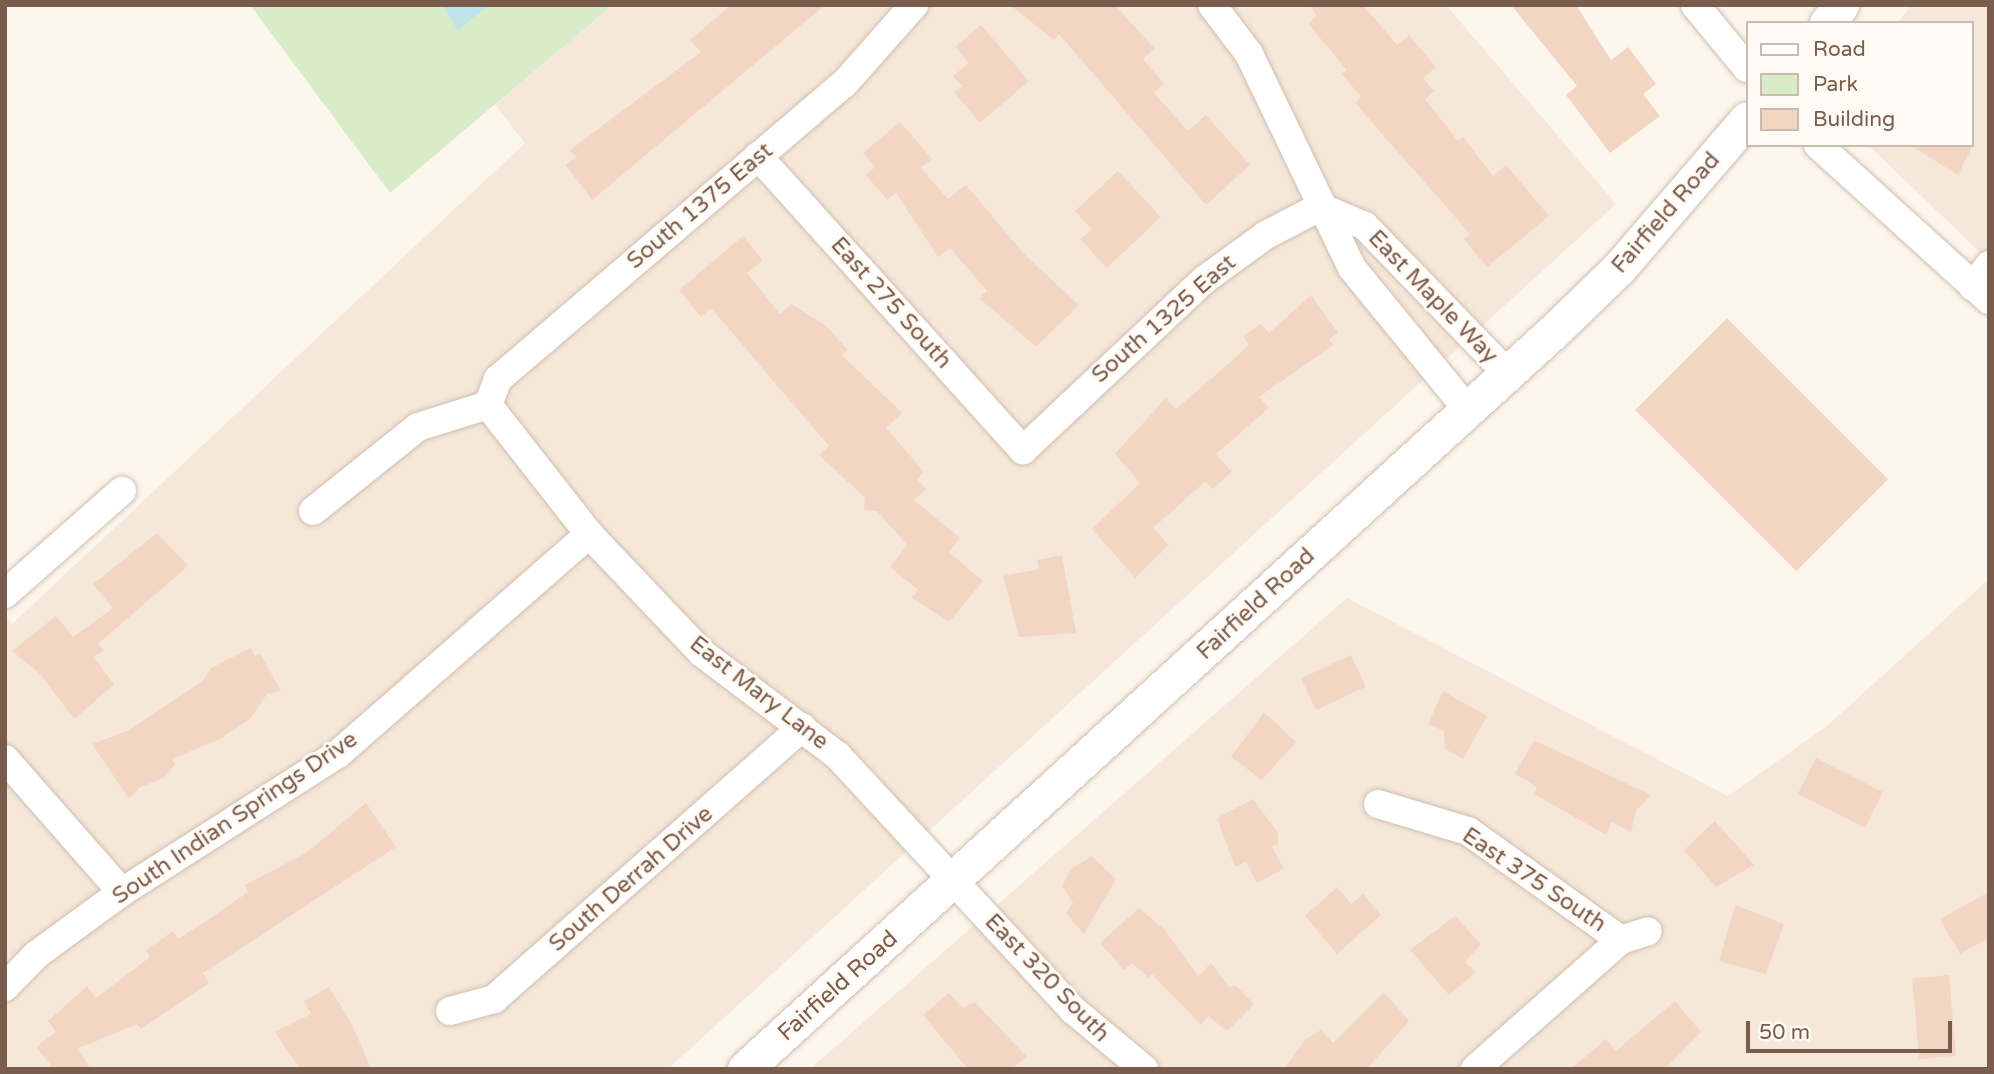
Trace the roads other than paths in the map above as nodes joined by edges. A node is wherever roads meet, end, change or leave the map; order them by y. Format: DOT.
graph roads {
  1 [pos="914,5"];
  2 [pos="1212,5"];
  3 [pos="1695,5"];
  4 [pos="1842,5"];
  5 [pos="1829,21"];
  6 [pos="1745,66"];
  7 [pos="1745,121"];
  8 [pos="1820,147"];
  9 [pos="758,156"];
  10 [pos="1320,207"];
  11 [pos="1983,284"];
  12 [pos="1507,373"];
  13 [pos="488,405"];
  14 [pos="1467,409"];
  15 [pos="1023,450"];
  16 [pos="122,491"];
  17 [pos="313,511"];
  18 [pos="589,534"];
  19 [pos="5,594"];
  20 [pos="802,727"];
  21 [pos="5,759"];
  22 [pos="1378,804"];
  23 [pos="956,881"];
  24 [pos="122,892"];
  25 [pos="1648,931"];
  26 [pos="1621,940"];
  27 [pos="5,987"];
  28 [pos="450,1011"];
  29 [pos="745,1069"];
  30 [pos="1144,1069"];
  31 [pos="1475,1069"];
  1 -- 9 [label="street, South 1375 East"];
  2 -- 10 [label="street, East Maple Way"];
  3 -- 6 [label="street"];
  4 -- 5 [label="street"];
  7 -- 12 [label="street, Fairfield Road"];
  8 -- 11 [label="street"];
  9 -- 13 [label="street, South 1375 East"];
  9 -- 15 [label="street, East 275 South"];
  10 -- 12 [label="street, East Maple Way"];
  10 -- 14 [label="street, East Maple Way"];
  10 -- 15 [label="street, South 1325 East"];
  12 -- 14 [label="street, Fairfield Road"];
  13 -- 17 [label="street"];
  13 -- 18 [label="street, East Mary Lane"];
  14 -- 23 [label="street, Fairfield Road"];
  16 -- 19 [label="street"];
  18 -- 20 [label="street, East Mary Lane"];
  18 -- 24 [label="street, South Indian Springs Drive"];
  20 -- 23 [label="street, East Mary Lane"];
  20 -- 28 [label="street, South Derrah Drive"];
  21 -- 24 [label="street"];
  22 -- 26 [label="street, East 375 South"];
  23 -- 29 [label="street, Fairfield Road"];
  23 -- 30 [label="street, East 320 South"];
  24 -- 27 [label="street, South Indian Springs Drive"];
  25 -- 26 [label="street, East 375 South"];
  26 -- 31 [label="street"];
}
